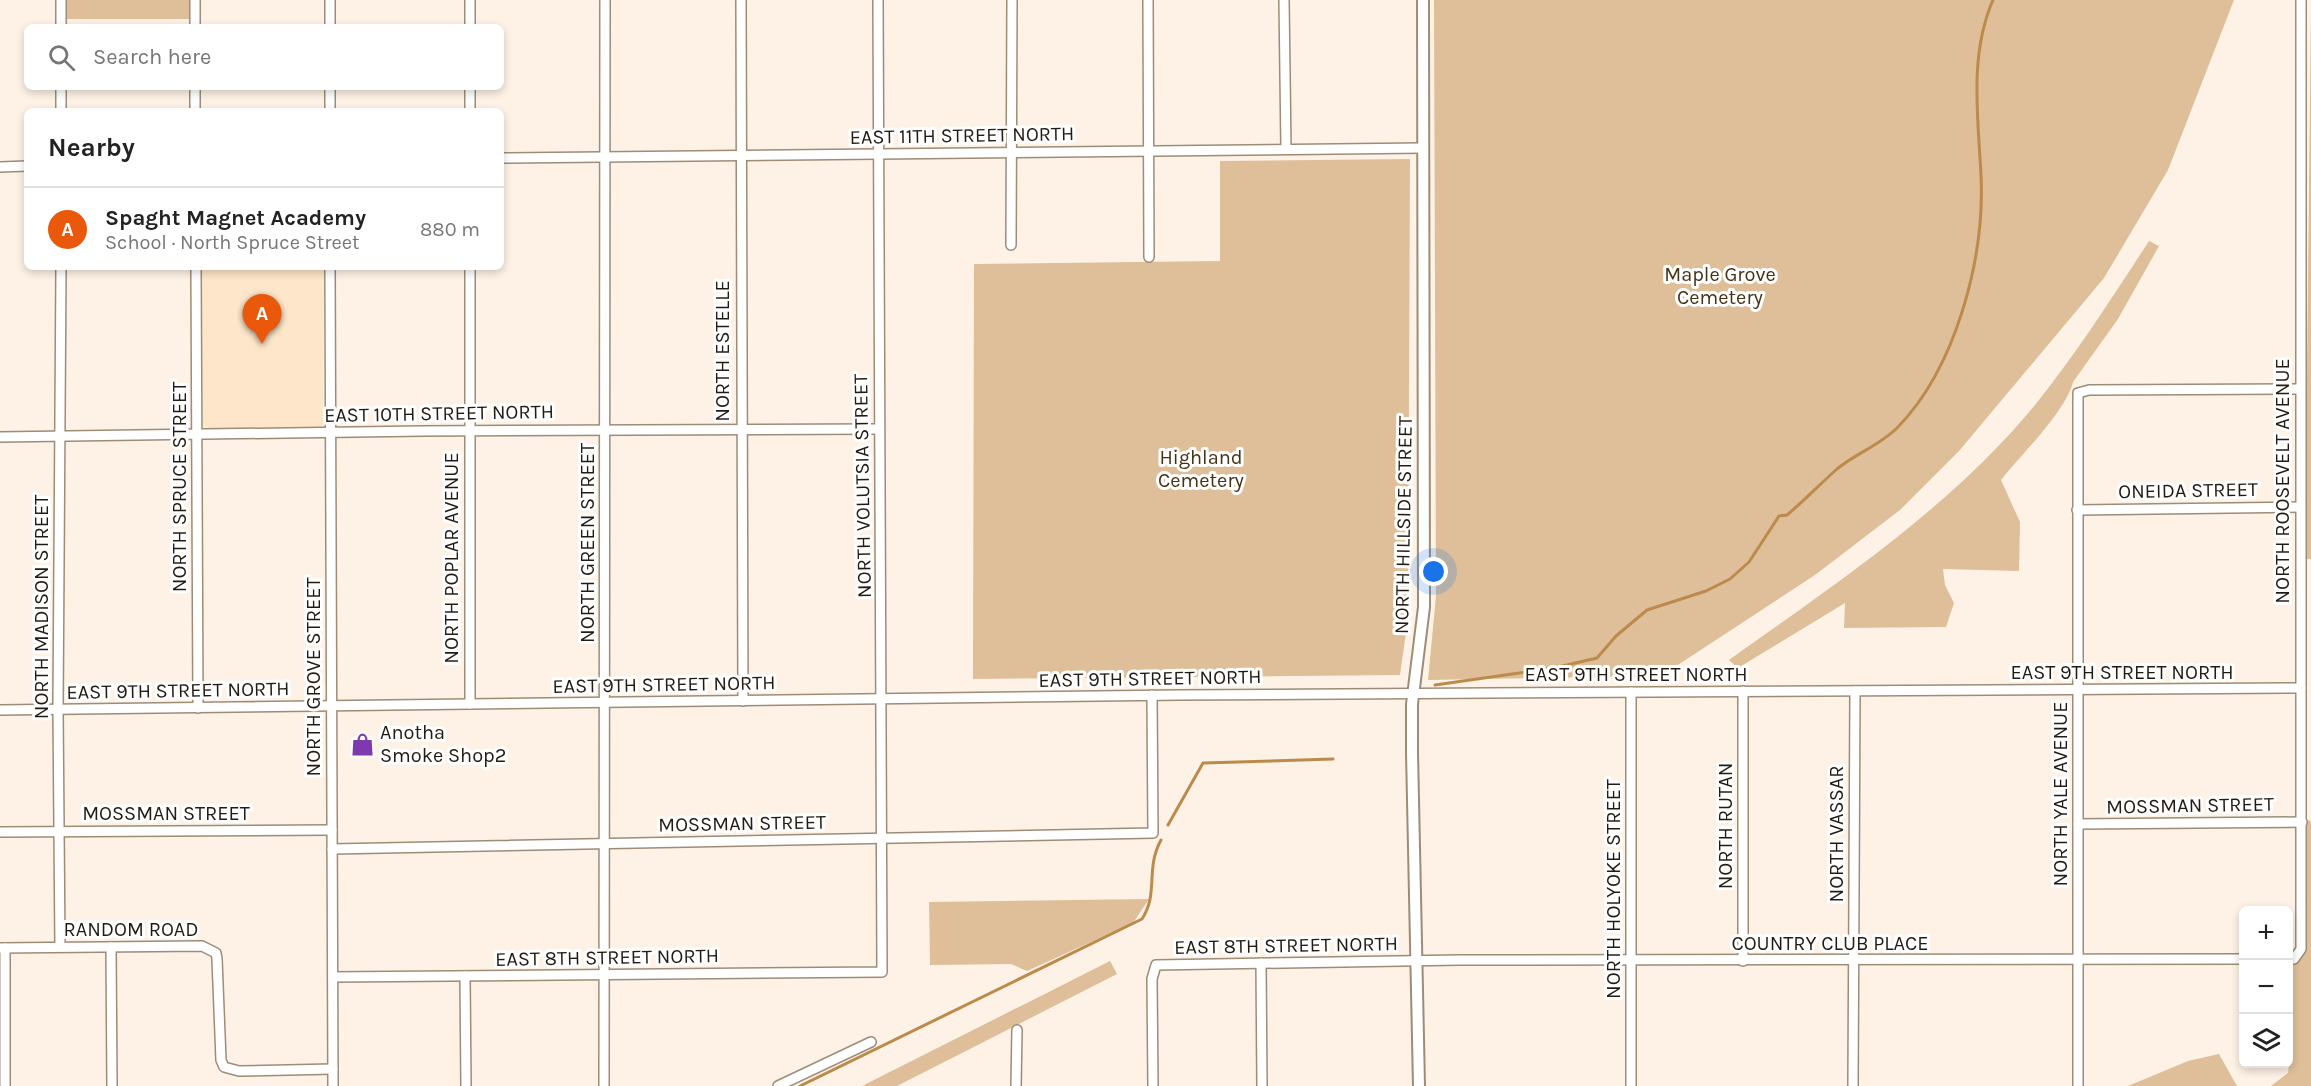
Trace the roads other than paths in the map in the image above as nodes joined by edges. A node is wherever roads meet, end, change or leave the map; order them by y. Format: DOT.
graph roads {
  1 [pos="61,0"];
  2 [pos="195,0"];
  3 [pos="330,0"];
  4 [pos="470,0"];
  5 [pos="605,0"];
  6 [pos="741,0"];
  7 [pos="878,0"];
  8 [pos="1012,0"];
  9 [pos="1148,0"];
  10 [pos="1284,0"];
  11 [pos="1423,0"];
  12 [pos="2301,0"];
  13 [pos="61,24"];
  14 [pos="195,24"];
  15 [pos="330,24"];
  16 [pos="470,24"];
  17 [pos="61,90"];
  18 [pos="195,90"];
  19 [pos="330,90"];
  20 [pos="470,90"];
  21 [pos="61,108"];
  22 [pos="195,108"];
  23 [pos="330,108"];
  24 [pos="470,108"];
  25 [pos="1423,148"];
  26 [pos="1286,149"];
  27 [pos="1148,150"];
  28 [pos="1012,152"];
  29 [pos="878,154"];
  30 [pos="740,155"];
  31 [pos="604,157"];
  32 [pos="504,158"];
  33 [pos="0,166"];
  34 [pos="24,166"];
  35 [pos="1011,244"];
  36 [pos="1149,257"];
  37 [pos="61,270"];
  38 [pos="196,270"];
  39 [pos="330,270"];
  40 [pos="470,270"];
  41 [pos="2299,389"];
  42 [pos="878,429"];
  43 [pos="606,430"];
  44 [pos="740,430"];
  45 [pos="469,431"];
  46 [pos="331,432"];
  47 [pos="197,434"];
  48 [pos="61,436"];
  49 [pos="0,437"];
  50 [pos="2300,507"];
  51 [pos="2077,510"];
  52 [pos="2301,688"];
  53 [pos="1743,691"];
  54 [pos="1855,691"];
  55 [pos="2077,691"];
  56 [pos="1631,692"];
  57 [pos="1413,693"];
  58 [pos="1152,695"];
  59 [pos="883,699"];
  60 [pos="743,701"];
  61 [pos="604,703"];
  62 [pos="470,704"];
  63 [pos="331,706"];
  64 [pos="198,708"];
  65 [pos="58,709"];
  66 [pos="0,710"];
  67 [pos="2302,822"];
  68 [pos="2078,824"];
  69 [pos="332,830"];
  70 [pos="0,832"];
  71 [pos="59,832"];
  72 [pos="882,839"];
  73 [pos="603,844"];
  74 [pos="332,849"];
  75 [pos="60,947"];
  76 [pos="111,947"];
  77 [pos="2,948"];
  78 [pos="2293,957"];
  79 [pos="2239,959"];
  80 [pos="2079,960"];
  81 [pos="1417,961"];
  82 [pos="1632,961"];
  83 [pos="1743,961"];
  84 [pos="1853,961"];
  85 [pos="1262,963"];
  86 [pos="882,972"];
  87 [pos="603,975"];
  88 [pos="465,976"];
  89 [pos="333,977"];
  90 [pos="1017,1030"];
  91 [pos="871,1042"];
  92 [pos="333,1069"];
  93 [pos="6,1086"];
  94 [pos="112,1086"];
  95 [pos="333,1086"];
  96 [pos="466,1086"];
  97 [pos="604,1086"];
  98 [pos="778,1086"];
  99 [pos="1016,1086"];
  100 [pos="1153,1086"];
  101 [pos="1262,1086"];
  102 [pos="1419,1086"];
  103 [pos="1631,1086"];
  104 [pos="1853,1086"];
  105 [pos="2078,1086"];
  1 -- 13 [label="street"];
  2 -- 14 [label="street"];
  3 -- 15 [label="street"];
  4 -- 16 [label="street"];
  5 -- 31 [label="street, NORTH GREEN STREET"];
  6 -- 30 [label="street, NORTH ESTELLE"];
  7 -- 29 [label="street, NORTH VOLUTSIA STREET"];
  8 -- 28 [label="street"];
  9 -- 27 [label="street"];
  10 -- 26 [label="street"];
  11 -- 25 [label="main road, NORTH HILLSIDE STREET"];
  12 -- 41 [label="street, NORTH ROOSEVELT AVENUE"];
  17 -- 21 [label="street"];
  18 -- 22 [label="street"];
  19 -- 23 [label="street"];
  20 -- 24 [label="street"];
  25 -- 26 [label="street, EAST 11TH STREET NORTH"];
  25 -- 57 [label="main road, NORTH HILLSIDE STREET"];
  26 -- 27 [label="street, EAST 11TH STREET NORTH"];
  27 -- 28 [label="street, EAST 11TH STREET NORTH"];
  27 -- 36 [label="street"];
  28 -- 29 [label="street, EAST 11TH STREET NORTH"];
  28 -- 35 [label="street"];
  29 -- 30 [label="street, EAST 11TH STREET NORTH"];
  29 -- 42 [label="street, NORTH VOLUTSIA STREET"];
  30 -- 31 [label="street, EAST 11TH STREET NORTH"];
  30 -- 44 [label="street, NORTH ESTELLE"];
  31 -- 32 [label="street, EAST 11TH STREET NORTH"];
  31 -- 43 [label="street, NORTH GREEN STREET"];
  33 -- 34 [label="street"];
  37 -- 48 [label="street, NORTH MADISON STREET"];
  38 -- 47 [label="street, NORTH SPRUCE STREET"];
  39 -- 46 [label="street, NORTH GROVE STREET"];
  40 -- 45 [label="street, NORTH POPLAR AVENUE"];
  41 -- 50 [label="street, NORTH ROOSEVELT AVENUE"];
  41 -- 51 [label="street, NORTH YALE AVENUE"];
  42 -- 44 [label="street, EAST 10TH STREET NORTH"];
  42 -- 59 [label="street, NORTH VOLUTSIA STREET"];
  43 -- 44 [label="street, EAST 10TH STREET NORTH"];
  43 -- 45 [label="street, EAST 10TH STREET NORTH"];
  43 -- 61 [label="street, NORTH GREEN STREET"];
  44 -- 60 [label="street, NORTH ESTELLE"];
  45 -- 46 [label="street, EAST 10TH STREET NORTH"];
  45 -- 62 [label="street, NORTH POPLAR AVENUE"];
  46 -- 47 [label="street, EAST 10TH STREET NORTH"];
  46 -- 63 [label="street, NORTH GROVE STREET"];
  47 -- 48 [label="street, EAST 10TH STREET NORTH"];
  47 -- 64 [label="street, NORTH SPRUCE STREET"];
  48 -- 49 [label="street, EAST 10TH STREET NORTH"];
  48 -- 65 [label="street, NORTH MADISON STREET"];
  50 -- 51 [label="street, ONEIDA STREET"];
  50 -- 52 [label="street, NORTH ROOSEVELT AVENUE"];
  51 -- 55 [label="street, NORTH YALE AVENUE"];
  52 -- 55 [label="street, EAST 9TH STREET NORTH"];
  52 -- 67 [label="street, NORTH ROOSEVELT AVENUE"];
  53 -- 54 [label="street, EAST 9TH STREET NORTH"];
  53 -- 56 [label="street, EAST 9TH STREET NORTH"];
  53 -- 83 [label="street, NORTH RUTAN"];
  54 -- 55 [label="street, EAST 9TH STREET NORTH"];
  54 -- 84 [label="street, NORTH VASSAR"];
  55 -- 68 [label="street, NORTH YALE AVENUE"];
  56 -- 57 [label="street, EAST 9TH STREET NORTH"];
  56 -- 82 [label="street, NORTH HOLYOKE STREET"];
  57 -- 58 [label="street, EAST 9TH STREET NORTH"];
  57 -- 81 [label="main road, NORTH HILLSIDE STREET"];
  58 -- 59 [label="street, EAST 9TH STREET NORTH"];
  58 -- 72 [label="street, MOSSMAN STREET"];
  59 -- 60 [label="street, EAST 9TH STREET NORTH"];
  59 -- 72 [label="street, NORTH VOLUTSIA STREET"];
  60 -- 61 [label="street, EAST 9TH STREET NORTH"];
  61 -- 62 [label="street, EAST 9TH STREET NORTH"];
  61 -- 73 [label="street, NORTH GREEN STREET"];
  62 -- 63 [label="street, EAST 9TH STREET NORTH"];
  63 -- 64 [label="street, EAST 9TH STREET NORTH"];
  63 -- 69 [label="street, NORTH GROVE STREET"];
  64 -- 65 [label="street, EAST 9TH STREET NORTH"];
  65 -- 66 [label="street, EAST 9TH STREET NORTH"];
  65 -- 71 [label="street, NORTH MADISON STREET"];
  67 -- 68 [label="street, MOSSMAN STREET"];
  67 -- 78 [label="street, NORTH ROOSEVELT AVENUE"];
  68 -- 80 [label="street, NORTH YALE AVENUE"];
  69 -- 71 [label="street, MOSSMAN STREET"];
  69 -- 74 [label="street, NORTH GROVE STREET"];
  70 -- 71 [label="street, MOSSMAN STREET"];
  71 -- 75 [label="street, NORTH MADISON STREET"];
  72 -- 73 [label="street, MOSSMAN STREET"];
  72 -- 86 [label="street, NORTH VOLUTSIA STREET"];
  73 -- 74 [label="street, MOSSMAN STREET"];
  73 -- 87 [label="street, NORTH GREEN STREET"];
  74 -- 89 [label="street, NORTH GROVE STREET"];
  75 -- 76 [label="street, RANDOM ROAD"];
  75 -- 77 [label="street, RANDOM ROAD"];
  76 -- 92 [label="street, RANDOM ROAD"];
  76 -- 94 [label="street"];
  77 -- 93 [label="street"];
  79 -- 80 [label="street, COUNTRY CLUB PLACE"];
  80 -- 84 [label="street, COUNTRY CLUB PLACE"];
  80 -- 105 [label="street, NORTH YALE AVENUE"];
  81 -- 82 [label="street, COUNTRY CLUB PLACE"];
  81 -- 85 [label="street, EAST 8TH STREET NORTH"];
  81 -- 102 [label="main road, NORTH HILLSIDE STREET"];
  82 -- 83 [label="street, COUNTRY CLUB PLACE"];
  82 -- 103 [label="street, NORTH HOLYOKE STREET"];
  83 -- 84 [label="street, COUNTRY CLUB PLACE"];
  84 -- 104 [label="street, NORTH VASSAR"];
  85 -- 100 [label="street, EAST 8TH STREET NORTH"];
  85 -- 101 [label="street"];
  86 -- 87 [label="street, EAST 8TH STREET NORTH"];
  87 -- 88 [label="street, EAST 8TH STREET NORTH"];
  87 -- 97 [label="street, NORTH GREEN STREET"];
  88 -- 89 [label="street, EAST 8TH STREET NORTH"];
  88 -- 96 [label="street"];
  89 -- 92 [label="street, NORTH GROVE STREET"];
  90 -- 99 [label="street"];
  91 -- 98 [label="street"];
  92 -- 95 [label="street, NORTH GROVE STREET"];
}
